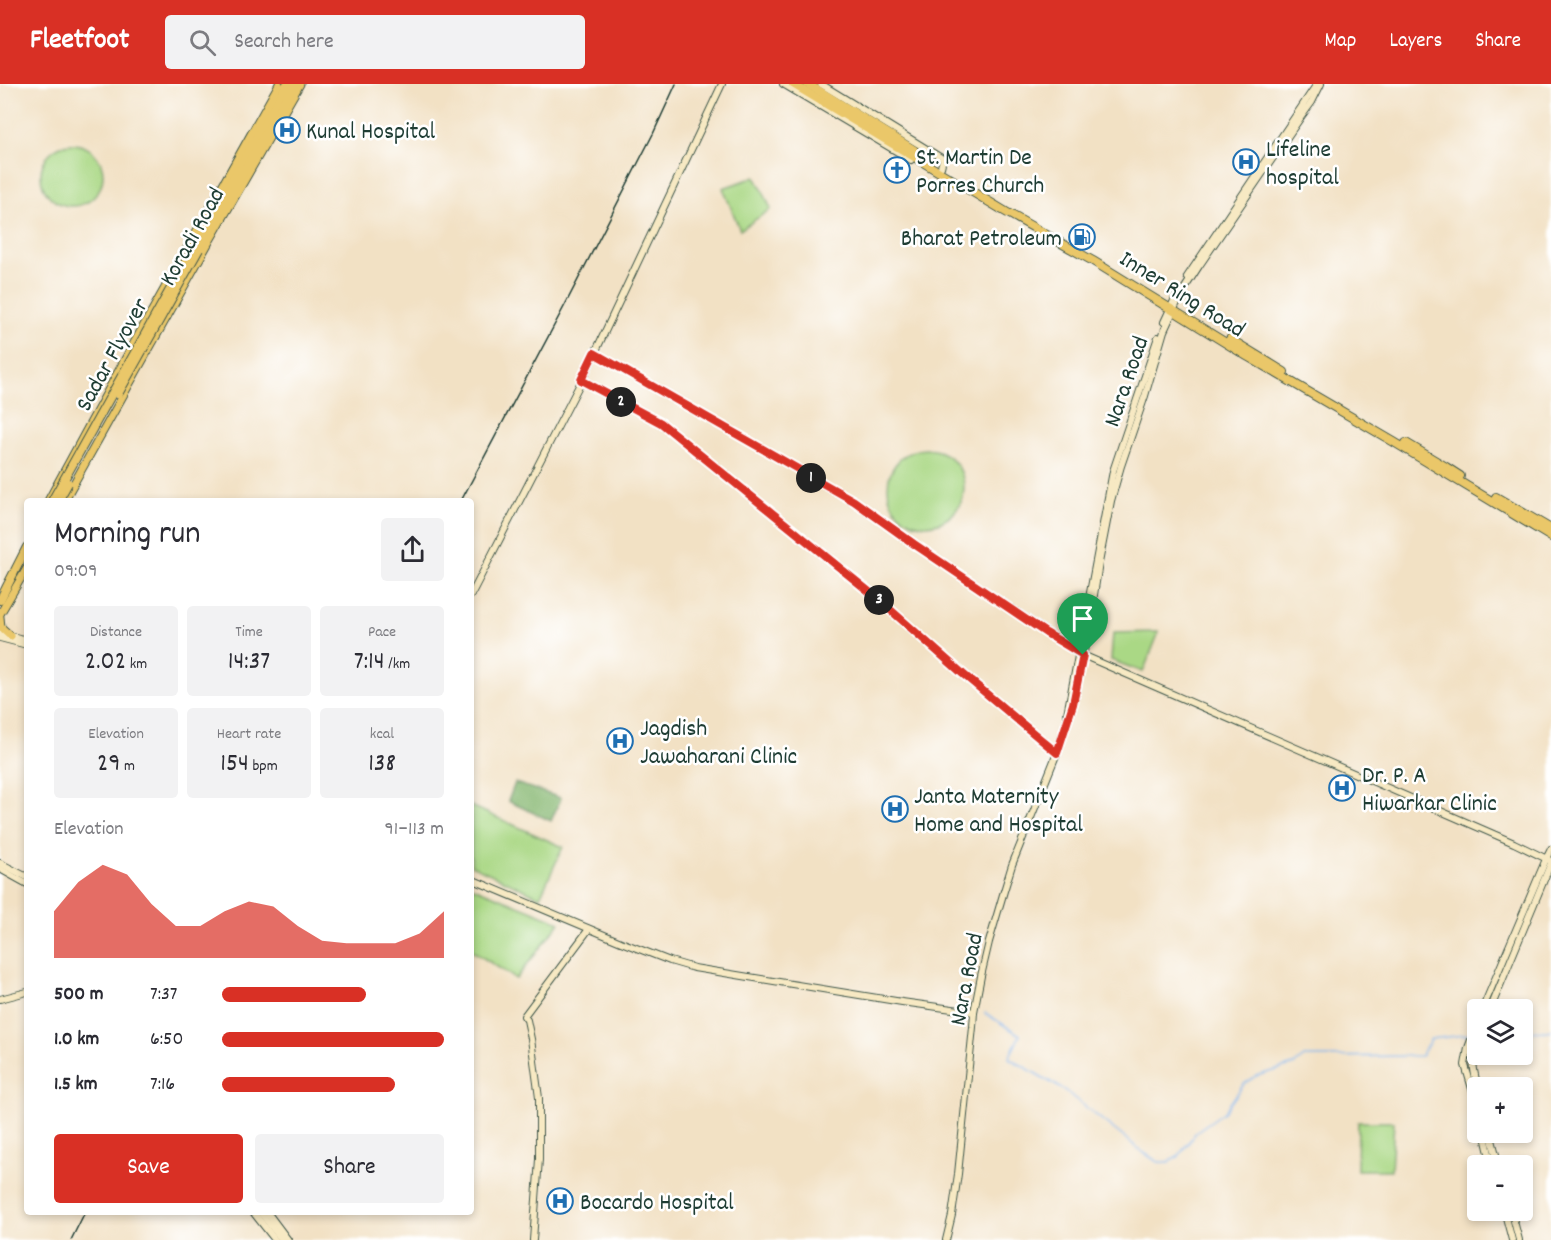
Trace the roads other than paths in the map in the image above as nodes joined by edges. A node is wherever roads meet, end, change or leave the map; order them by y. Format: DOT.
graph roads {
  1 [pos="279,84"];
  2 [pos="287,84"];
  3 [pos="294,84"];
  4 [pos="300,84"];
  5 [pos="723,84"];
  6 [pos="783,84"];
  7 [pos="793,84"];
  8 [pos="808,84"];
  9 [pos="821,84"];
  10 [pos="1318,85"];
  11 [pos="836,105"];
  12 [pos="914,156"];
  13 [pos="244,165"];
  14 [pos="941,167"];
  15 [pos="207,229"];
  16 [pos="197,247"];
  17 [pos="1172,307"];
  18 [pos="594,353"];
  19 [pos="581,380"];
  20 [pos="94,416"];
  21 [pos="107,423"];
  22 [pos="52,498"];
  23 [pos="52,498"];
  24 [pos="60,498"];
  25 [pos="66,498"];
  26 [pos="1551,529"];
  27 [pos="1551,537"];
  28 [pos="24,547"];
  29 [pos="24,554"];
  30 [pos="24,563"];
  31 [pos="24,573"];
  32 [pos="474,589"];
  33 [pos="0,591"];
  34 [pos="0,600"];
  35 [pos="0,605"];
  36 [pos="0,615"];
  37 [pos="0,633"];
  38 [pos="11,636"];
  39 [pos="0,638"];
  40 [pos="24,641"];
  41 [pos="24,642"];
  42 [pos="1081,654"];
  43 [pos="1057,753"];
  44 [pos="1551,849"];
  45 [pos="1549,861"];
  46 [pos="0,863"];
  47 [pos="0,869"];
  48 [pos="24,875"];
  49 [pos="474,880"];
  50 [pos="24,882"];
  51 [pos="589,929"];
  52 [pos="1509,956"];
  53 [pos="24,993"];
  54 [pos="0,999"];
  55 [pos="1488,999"];
  56 [pos="1494,999"];
  57 [pos="974,1012"];
  58 [pos="1467,1054"];
  59 [pos="1469,1077"];
  60 [pos="255,1215"];
  61 [pos="262,1215"];
  62 [pos="269,1215"];
  63 [pos="1507,1221"];
  64 [pos="1514,1221"];
  65 [pos="275,1240"];
  66 [pos="282,1240"];
  67 [pos="288,1240"];
  68 [pos="533,1240"];
  69 [pos="946,1240"];
  70 [pos="1512,1240"];
  71 [pos="1519,1240"];
  1 -- 15 [label="main road, Koradi Road"];
  2 -- 13 [label="highway"];
  3 -- 13 [label="highway"];
  4 -- 15 [label="main road, Koradi Road"];
  5 -- 18 [label="street"];
  6 -- 12 [label="street"];
  7 -- 11 [label="highway, Inner Ring Road"];
  8 -- 11 [label="highway, Inner Ring Road"];
  9 -- 14 [label="street"];
  10 -- 17 [label="street, Nara Road"];
  11 -- 12 [label="highway, Inner Ring Road"];
  11 -- 14 [label="highway, Inner Ring Road"];
  12 -- 17 [label="highway, Inner Ring Road"];
  13 -- 15 [label="highway"];
  13 -- 15 [label="highway"];
  14 -- 17 [label="highway, Inner Ring Road"];
  15 -- 16 [label="highway, Sadar Flyover"];
  15 -- 20 [label="main road, Koradi Road"];
  15 -- 21 [label="main road, Koradi Road"];
  16 -- 22 [label="highway, Sadar Flyover, bridge"];
  16 -- 24 [label="highway, Sadar Flyover, bridge"];
  17 -- 26 [label="highway, Inner Ring Road"];
  17 -- 27 [label="highway, Inner Ring Road"];
  17 -- 42 [label="street, Nara Road"];
  17 -- 42 [label="street, Nara Road"];
  18 -- 19 [label="street"];
  18 -- 42 [label="street"];
  19 -- 32 [label="street"];
  19 -- 43 [label="street"];
  20 -- 21 [label="main road"];
  20 -- 23 [label="main road, Koradi Road"];
  21 -- 25 [label="main road, Koradi Road"];
  28 -- 33 [label="main road"];
  29 -- 34 [label="highway"];
  30 -- 35 [label="highway"];
  31 -- 36 [label="main road"];
  36 -- 38 [label="main road"];
  37 -- 38 [label="street"];
  38 -- 40 [label="street"];
  39 -- 41 [label="street"];
  42 -- 43 [label="street, Nara Road"];
  42 -- 45 [label="street"];
  43 -- 57 [label="street, Nara Road"];
  44 -- 45 [label="street"];
  45 -- 52 [label="street"];
  46 -- 48 [label="street"];
  47 -- 50 [label="street"];
  49 -- 51 [label="street"];
  51 -- 57 [label="street"];
  51 -- 68 [label="street"];
  52 -- 55 [label="street"];
  52 -- 56 [label="street"];
  53 -- 54 [label="street"];
  57 -- 69 [label="street, Nara Road"];
  58 -- 59 [label="street"];
  60 -- 65 [label="street"];
  61 -- 66 [label="street"];
  62 -- 67 [label="street"];
  63 -- 70 [label="street"];
  64 -- 71 [label="street"];
}
